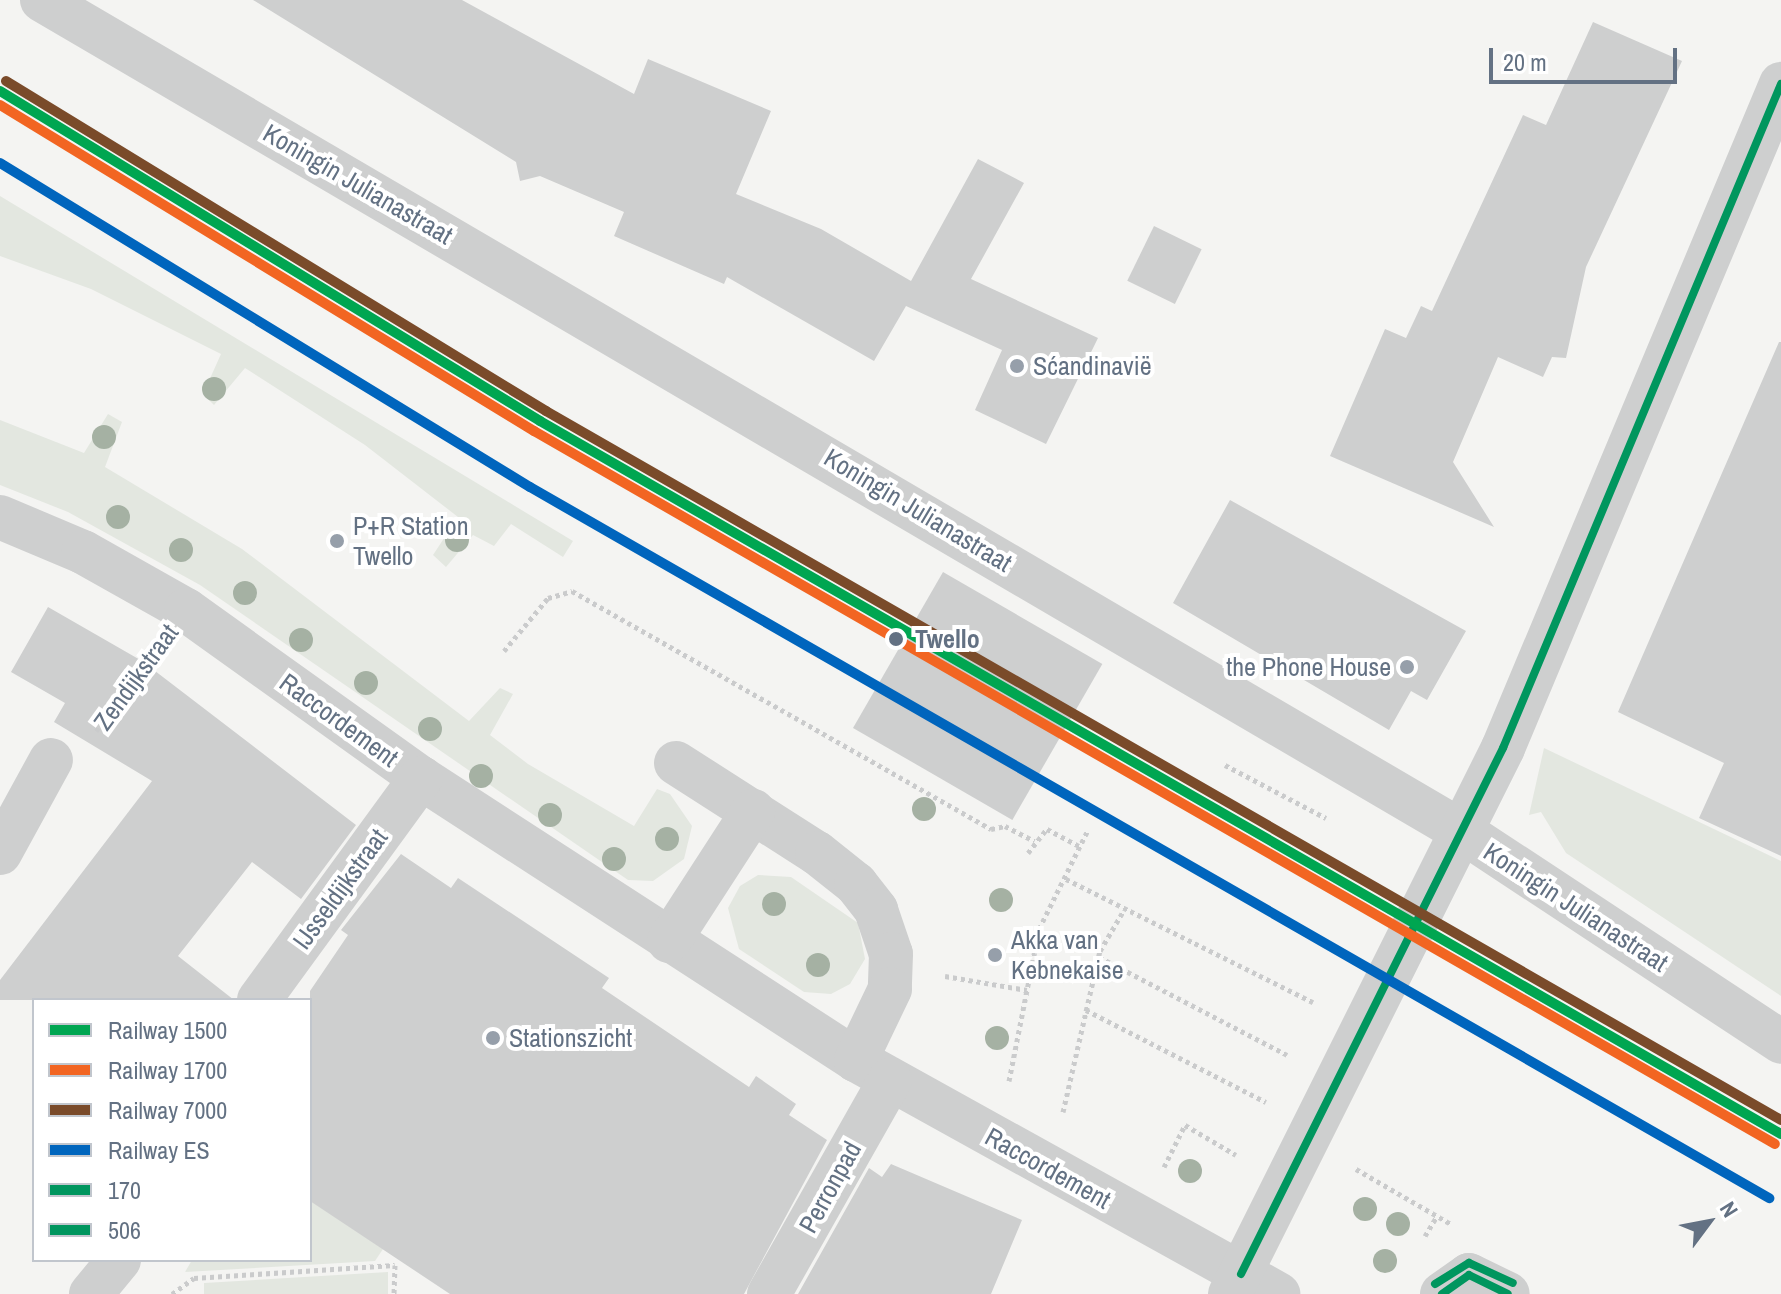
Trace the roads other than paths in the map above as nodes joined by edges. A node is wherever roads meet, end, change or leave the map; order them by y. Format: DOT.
graph roads {
  1 [pos="42,0"];
  2 [pos="1781,84"];
  3 [pos="0,517"];
  4 [pos="51,760"];
  5 [pos="676,763"];
  6 [pos="421,778"];
  7 [pos="753,811"];
  8 [pos="1463,832"];
  9 [pos="0,853"];
  10 [pos="669,941"];
  11 [pos="260,998"];
  12 [pos="1781,1042"];
  13 [pos="873,1070"];
  14 [pos="1236,1284"];
  15 [pos="769,1294"];
  16 [pos="1279,1294"];
  17 [pos="1442,1294"];
  18 [pos="1508,1294"];
  1 -- 8 [label="street, Koningin Julianastraat"];
  2 -- 8 [label="street"];
  3 -- 6 [label="street, Raccordement"];
  4 -- 9 [label="street"];
  5 -- 7 [label="street"];
  6 -- 10 [label="street, Raccordement"];
  6 -- 11 [label="street, IJsseldijkstraat"];
  7 -- 10 [label="street"];
  7 -- 13 [label="street"];
  8 -- 12 [label="street, Koningin Julianastraat"];
  8 -- 14 [label="street"];
  10 -- 13 [label="street, Raccordement"];
  13 -- 14 [label="street, Raccordement"];
  13 -- 15 [label="street, Perronpad"];
  14 -- 16 [label="street, Raccordement"];
  17 -- 18 [label="street"];
}
